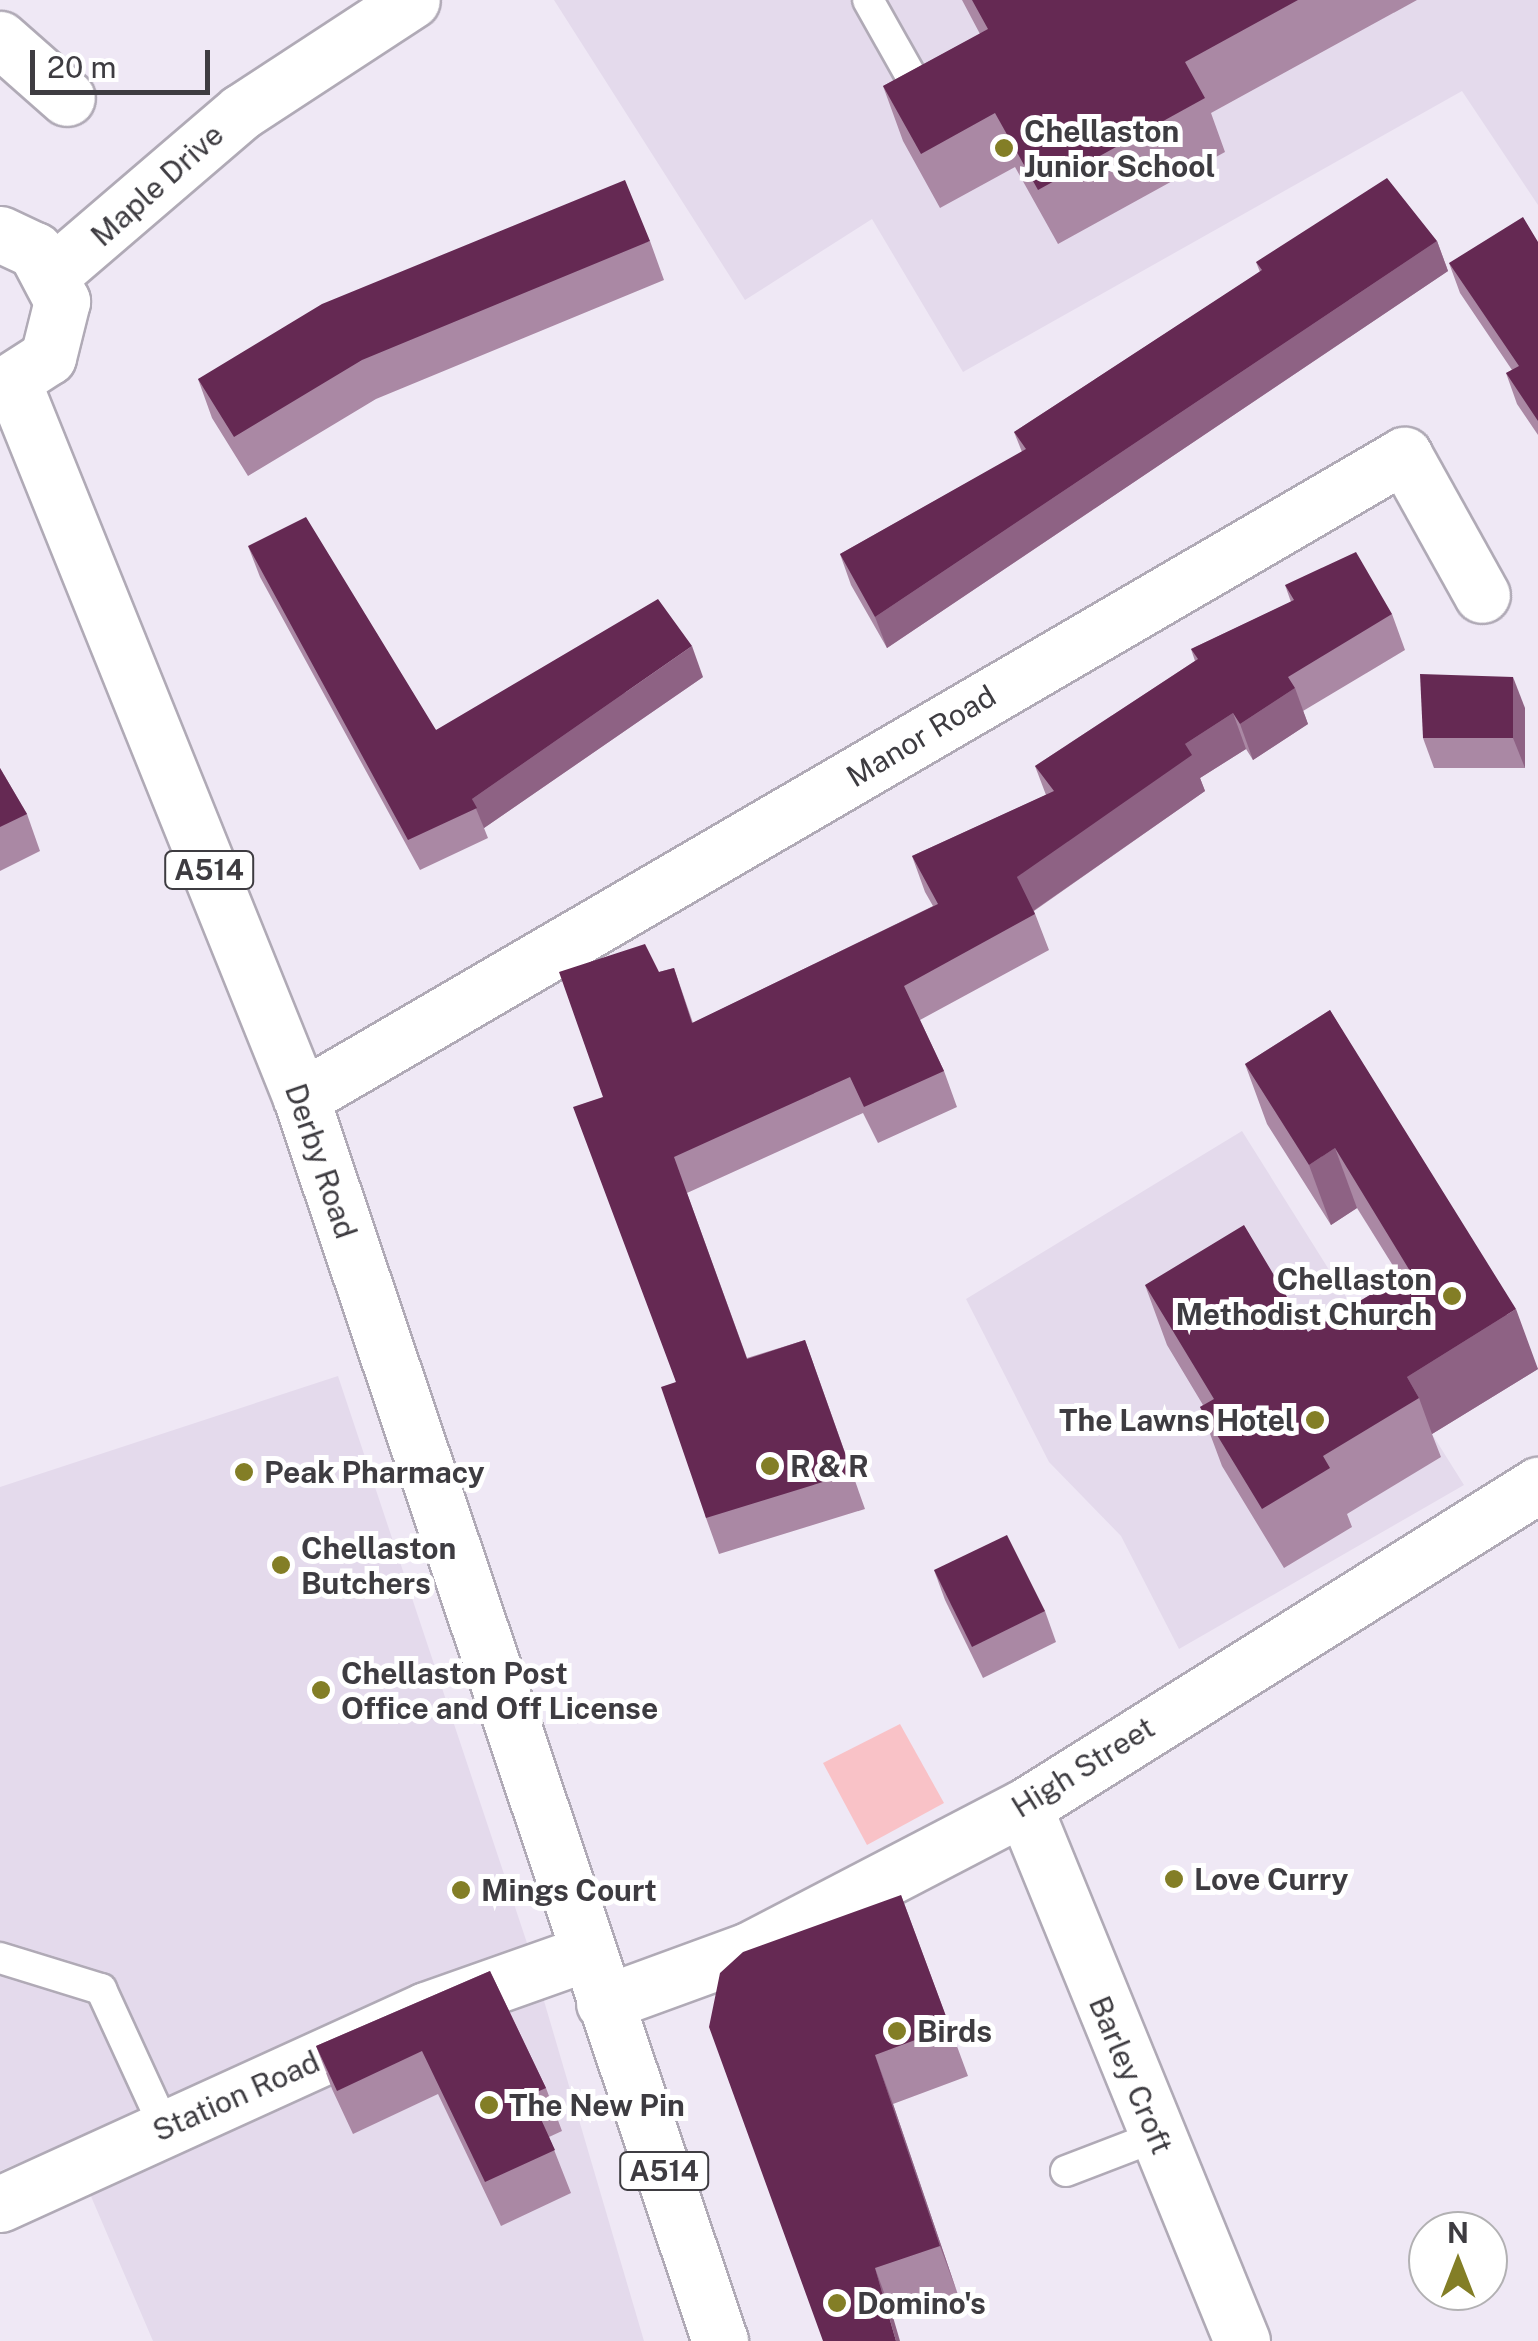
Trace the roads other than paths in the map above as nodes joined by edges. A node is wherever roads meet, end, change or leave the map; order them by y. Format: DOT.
graph roads {
  1 [pos="412,0"];
  2 [pos="868,0"];
  3 [pos="0,40"];
  4 [pos="913,80"];
  5 [pos="67,98"];
  6 [pos="0,234"];
  7 [pos="53,273"];
  8 [pos="7,386"];
  9 [pos="1482,595"];
  10 [pos="300,1098"];
  11 [pos="1538,1485"];
  12 [pos="1024,1807"];
  13 [pos="0,1958"];
  14 [pos="596,1978"];
  15 [pos="165,2128"];
  16 [pos="1157,2136"];
  17 [pos="1066,2171"];
  18 [pos="0,2204"];
  19 [pos="720,2341"];
  20 [pos="1242,2341"];
  1 -- 7 [label="street, Maple Drive"];
  2 -- 4 [label="lane"];
  3 -- 5 [label="street"];
  6 -- 7 [label="street"];
  7 -- 8 [label="street"];
  8 -- 10 [label="street, Derby Road / A514"];
  9 -- 10 [label="street, Manor Road"];
  10 -- 14 [label="street, Derby Road / A514"];
  11 -- 12 [label="street, High Street"];
  12 -- 14 [label="street, High Street"];
  12 -- 16 [label="street, Barley Croft"];
  13 -- 15 [label="lane"];
  14 -- 15 [label="street, Station Road"];
  14 -- 19 [label="street, A514"];
  15 -- 18 [label="street, Station Road"];
  16 -- 17 [label="lane"];
  16 -- 20 [label="street, Barley Croft"];
}
